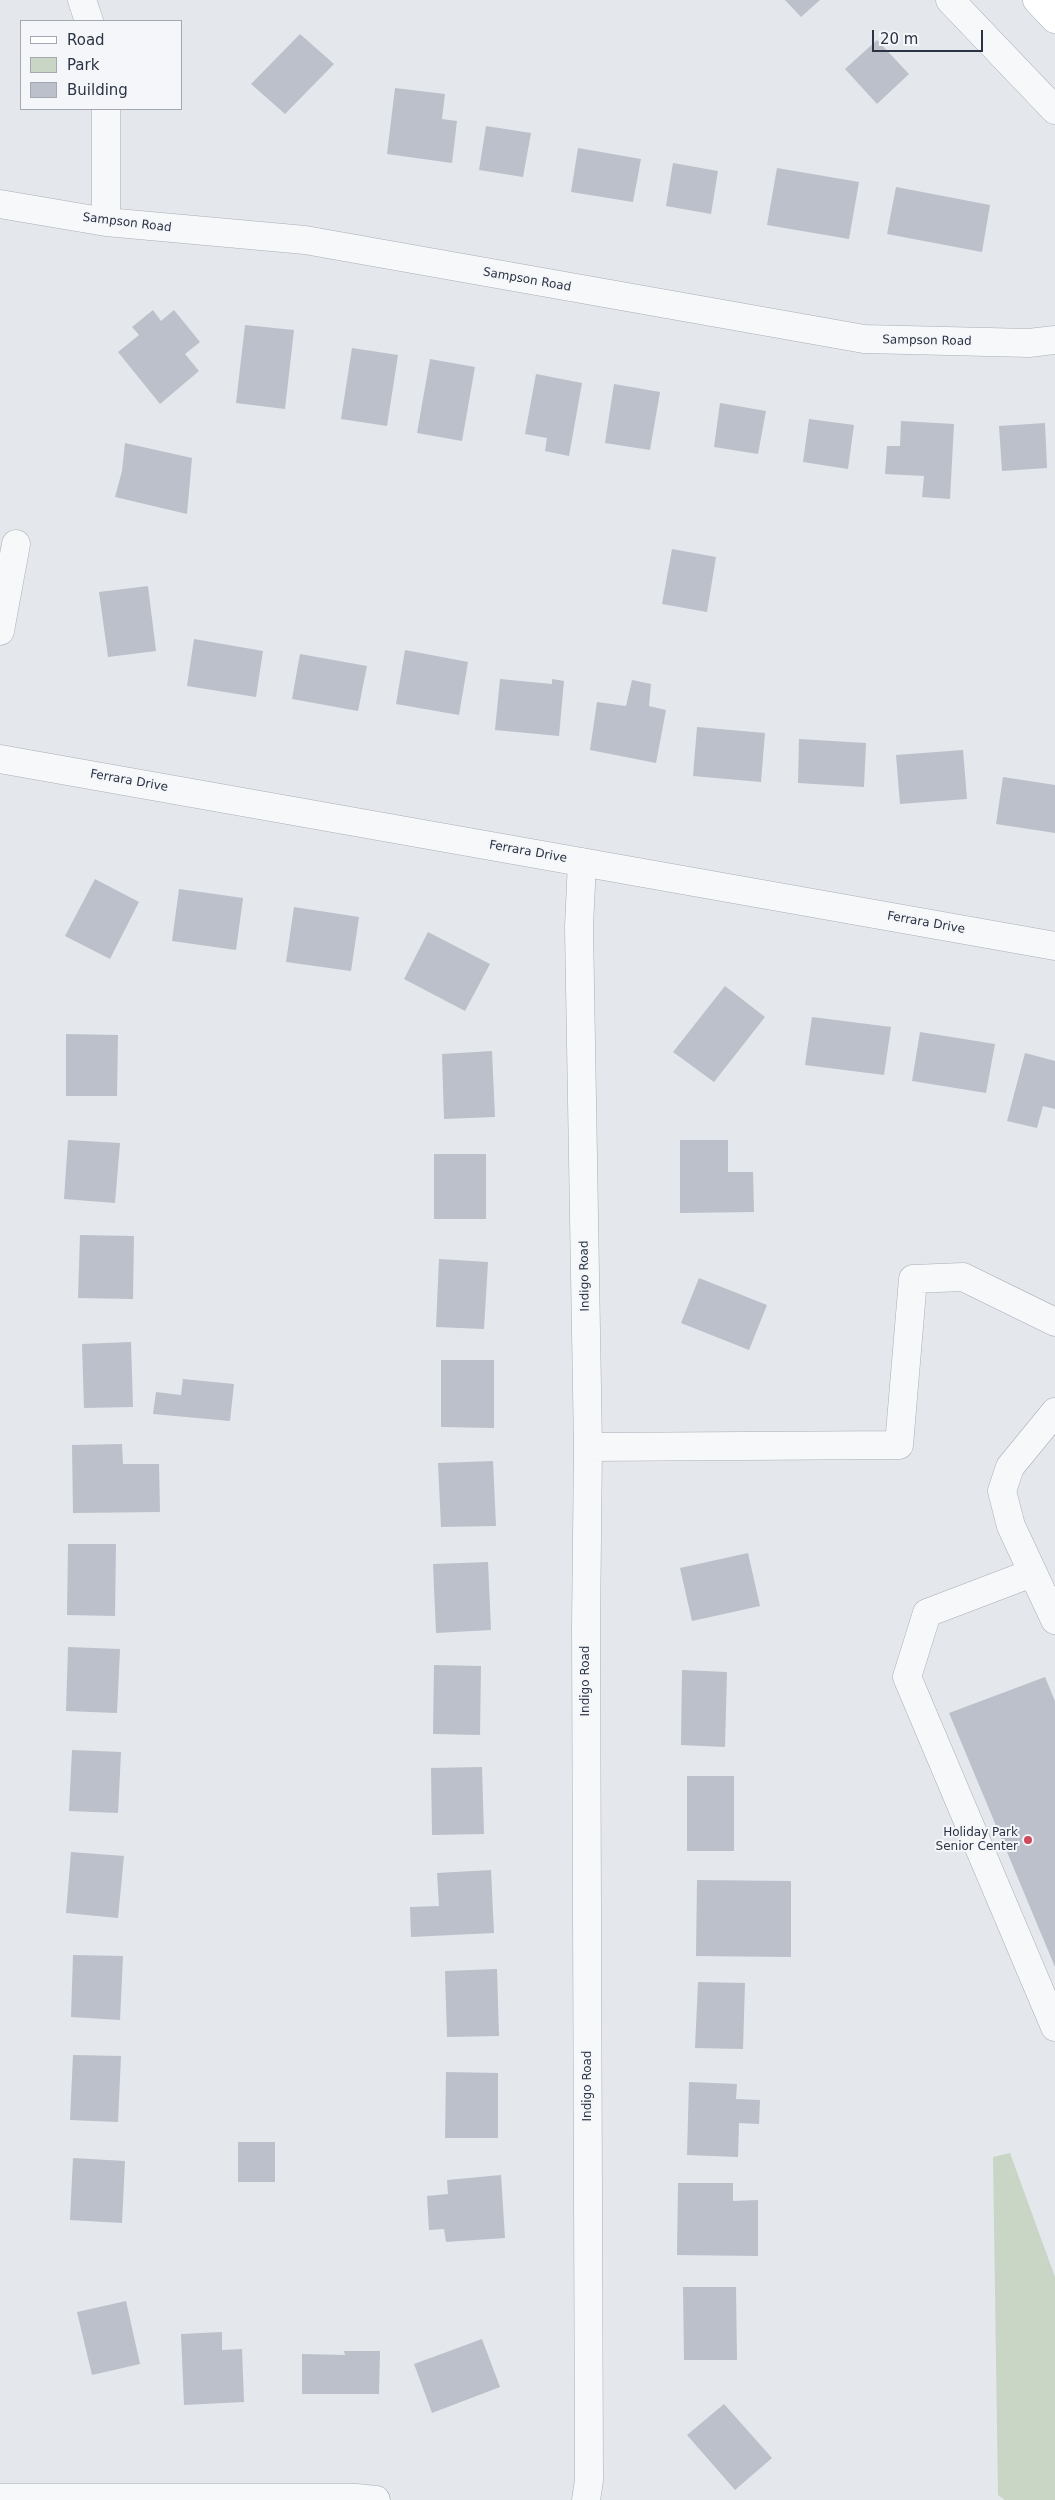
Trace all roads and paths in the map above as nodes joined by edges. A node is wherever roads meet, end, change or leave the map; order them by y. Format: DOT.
graph roads {
  1 [pos="82,0"];
  2 [pos="950,0"];
  3 [pos="1037,0"];
  4 [pos="1055,19"];
  5 [pos="89,20"];
  6 [pos="106,110"];
  7 [pos="1055,110"];
  8 [pos="0,204"];
  9 [pos="106,222"];
  10 [pos="1055,340"];
  11 [pos="16,544"];
  12 [pos="0,631"];
  13 [pos="0,758"];
  14 [pos="582,862"];
  15 [pos="1055,946"];
  16 [pos="1055,1322"];
  17 [pos="1055,1412"];
  18 [pos="588,1447"];
  19 [pos="1032,1573"];
  20 [pos="1055,1620"];
  21 [pos="1055,2027"];
  22 [pos="0,2498"];
  23 [pos="376,2500"];
  24 [pos="586,2500"];
  1 -- 5 [label="street"];
  2 -- 7 [label="street"];
  3 -- 4 [label="main road"];
  6 -- 9 [label="street"];
  8 -- 9 [label="street, Sampson Road"];
  9 -- 10 [label="street, Sampson Road"];
  11 -- 12 [label="street"];
  13 -- 14 [label="street, Ferrara Drive"];
  14 -- 15 [label="street, Ferrara Drive"];
  14 -- 18 [label="street, Indigo Road"];
  16 -- 18 [label="street"];
  17 -- 19 [label="street"];
  18 -- 24 [label="street, Indigo Road"];
  19 -- 20 [label="street"];
  19 -- 21 [label="street"];
  22 -- 23 [label="street"];
}
